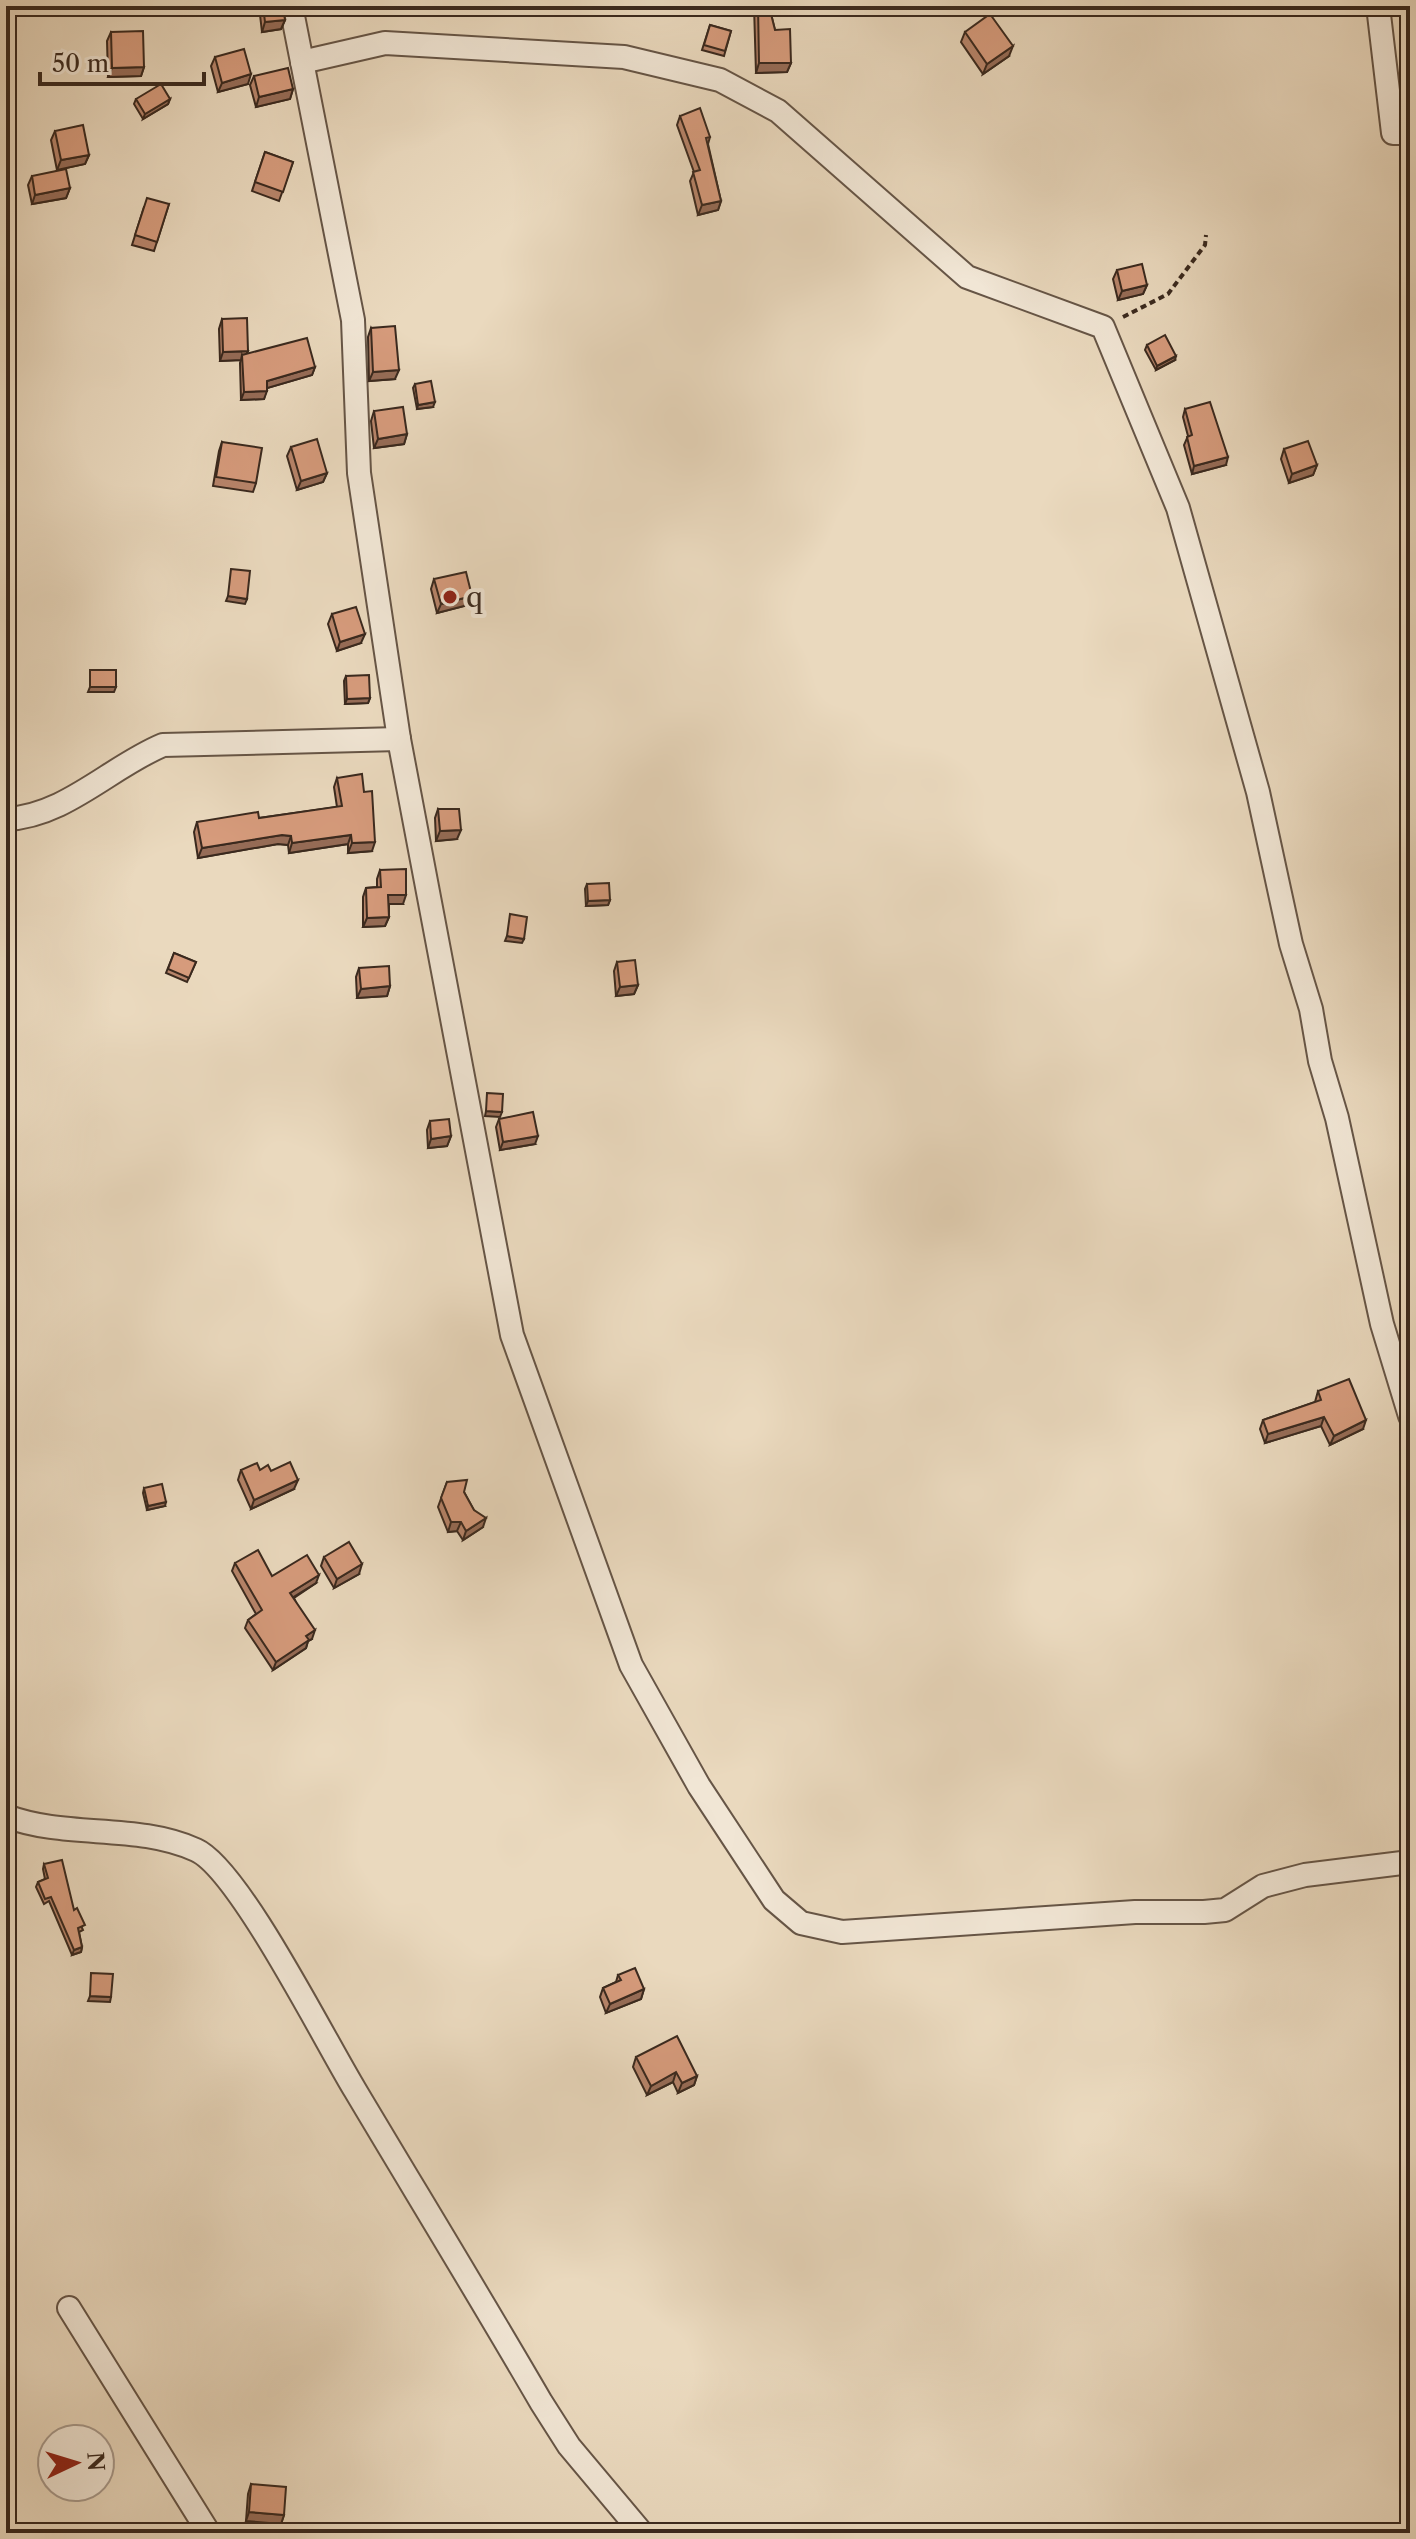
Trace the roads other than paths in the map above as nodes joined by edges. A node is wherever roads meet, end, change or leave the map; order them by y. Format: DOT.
graph roads {
  1 [pos="291,6"];
  2 [pos="1378,6"];
  3 [pos="302,62"];
  4 [pos="1410,133"];
  5 [pos="399,739"];
  6 [pos="6,819"];
  7 [pos="1410,1416"];
  8 [pos="6,1816"];
  9 [pos="1410,1862"];
  10 [pos="69,2308"];
  11 [pos="209,2533"];
  12 [pos="642,2533"];
  1 -- 3 [label="street"];
  2 -- 4 [label="street"];
  3 -- 5 [label="street"];
  3 -- 7 [label="street"];
  5 -- 6 [label="street"];
  5 -- 9 [label="street"];
  8 -- 12 [label="street"];
  10 -- 11 [label="street"];
}
